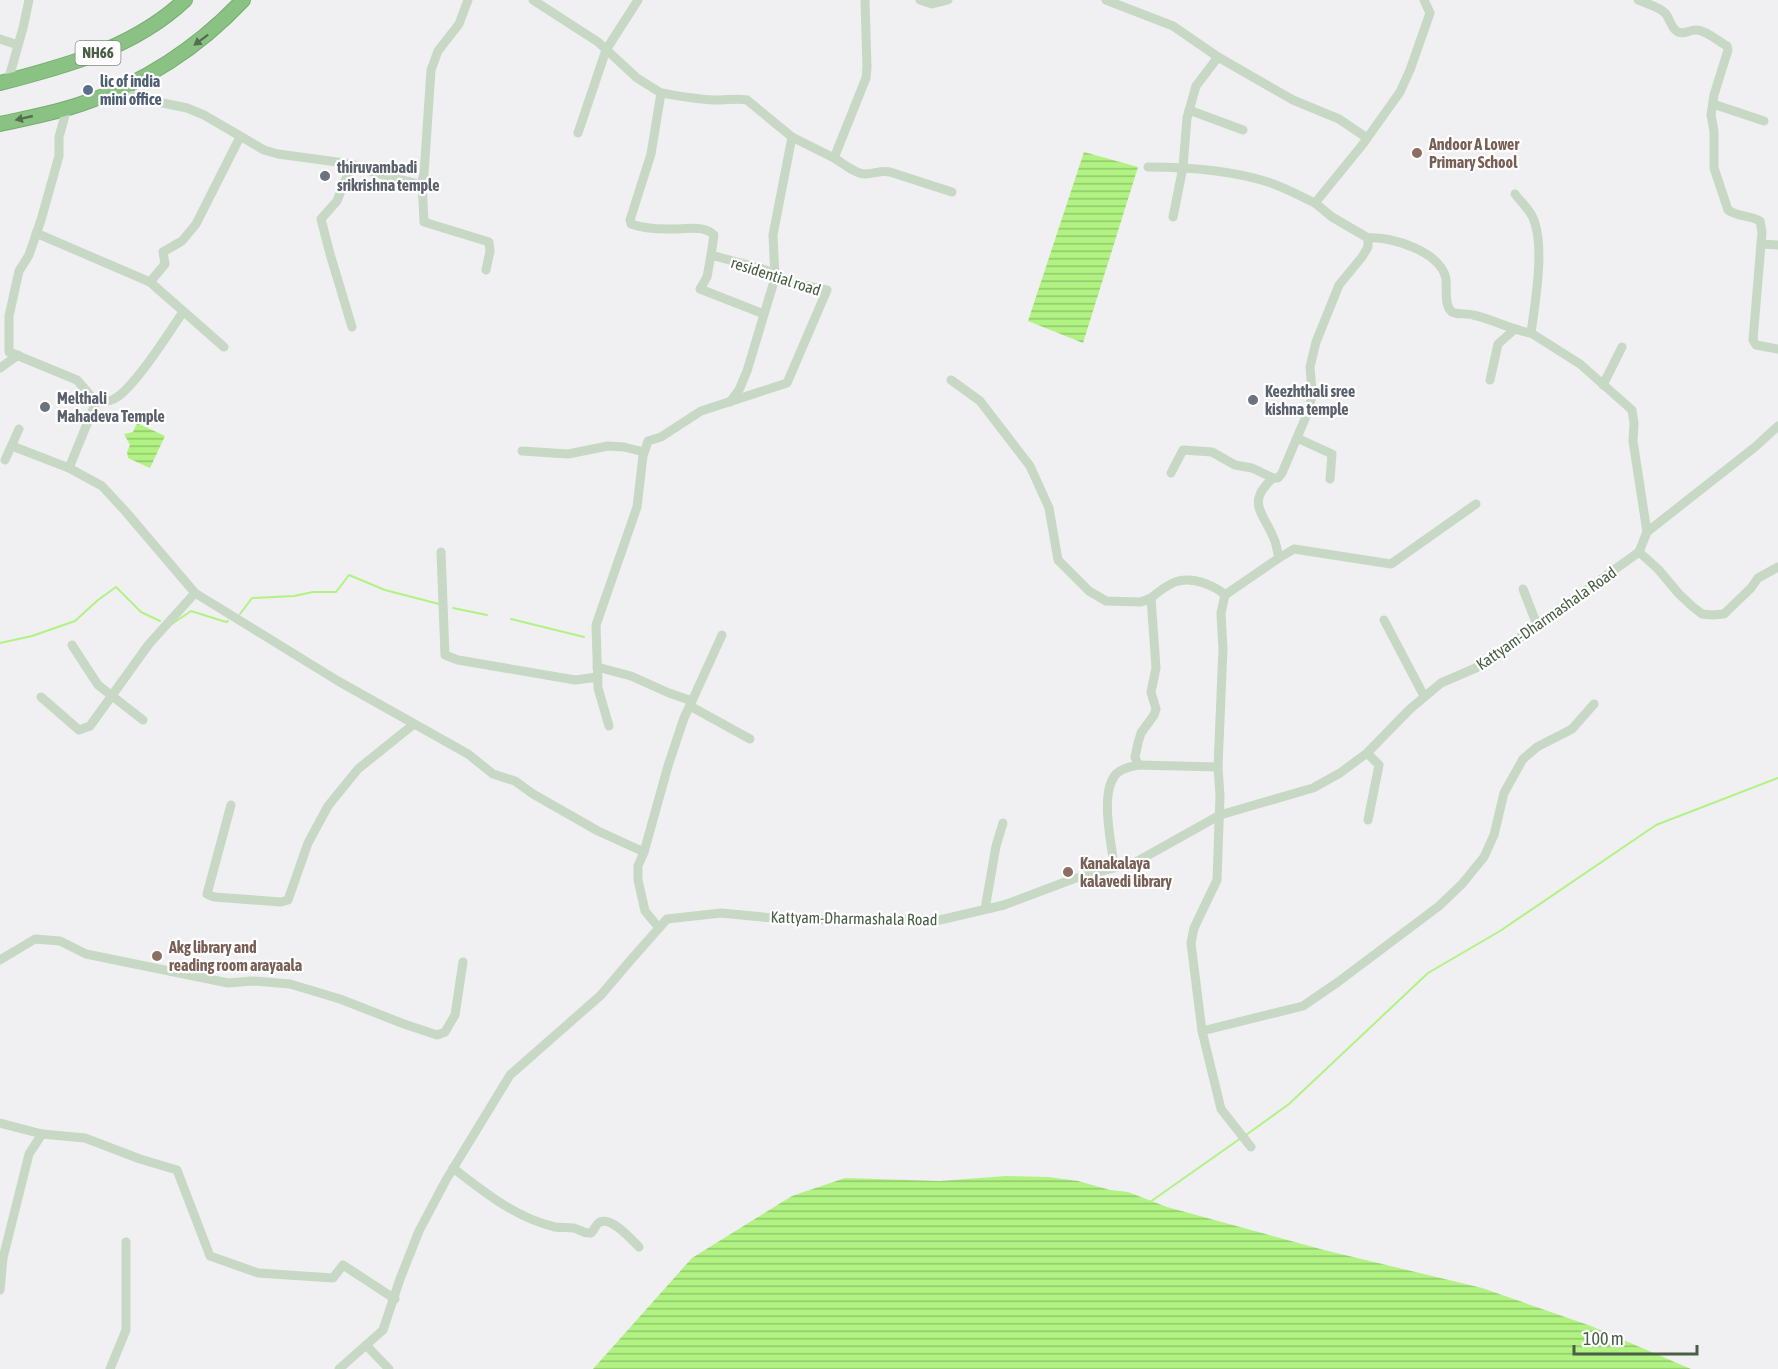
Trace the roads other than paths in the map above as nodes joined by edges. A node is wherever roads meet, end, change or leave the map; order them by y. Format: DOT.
graph roads {
  1 [pos="30,0"];
  2 [pos="185,0"];
  3 [pos="243,0"];
  4 [pos="468,0"];
  5 [pos="533,0"];
  6 [pos="638,0"];
  7 [pos="865,0"];
  8 [pos="920,0"];
  9 [pos="948,0"];
  10 [pos="1106,0"];
  11 [pos="1425,0"];
  12 [pos="1638,0"];
  13 [pos="0,39"];
  14 [pos="18,45"];
  15 [pos="606,50"];
  16 [pos="1218,57"];
  17 [pos="4,82"];
  18 [pos="115,91"];
  19 [pos="661,93"];
  20 [pos="1713,105"];
  21 [pos="67,108"];
  22 [pos="1189,110"];
  23 [pos="1764,121"];
  24 [pos="0,124"];
  25 [pos="1243,130"];
  26 [pos="578,133"];
  27 [pos="240,137"];
  28 [pos="792,137"];
  29 [pos="1367,138"];
  30 [pos="834,158"];
  31 [pos="352,164"];
  32 [pos="1148,167"];
  33 [pos="1183,167"];
  34 [pos="422,181"];
  35 [pos="952,192"];
  36 [pos="1515,194"];
  37 [pos="1316,203"];
  38 [pos="1173,217"];
  39 [pos="36,233"];
  40 [pos="1368,238"];
  41 [pos="1761,244"];
  42 [pos="1778,245"];
  43 [pos="711,255"];
  44 [pos="486,270"];
  45 [pos="776,278"];
  46 [pos="150,282"];
  47 [pos="183,312"];
  48 [pos="764,314"];
  49 [pos="352,327"];
  50 [pos="1515,329"];
  51 [pos="1531,333"];
  52 [pos="224,347"];
  53 [pos="1622,347"];
  54 [pos="1778,349"];
  55 [pos="18,356"];
  56 [pos="0,368"];
  57 [pos="951,380"];
  58 [pos="1490,380"];
  59 [pos="1603,385"];
  60 [pos="96,402"];
  61 [pos="730,402"];
  62 [pos="1778,426"];
  63 [pos="19,429"];
  64 [pos="1298,438"];
  65 [pos="12,446"];
  66 [pos="522,451"];
  67 [pos="644,452"];
  68 [pos="5,460"];
  69 [pos="69,468"];
  70 [pos="1172,473"];
  71 [pos="1273,478"];
  72 [pos="1330,479"];
  73 [pos="1476,504"];
  74 [pos="1647,532"];
  75 [pos="441,552"];
  76 [pos="1639,552"];
  77 [pos="1279,558"];
  78 [pos="1778,567"];
  79 [pos="1523,589"];
  80 [pos="195,593"];
  81 [pos="1225,595"];
  82 [pos="1151,598"];
  83 [pos="1384,620"];
  84 [pos="1537,625"];
  85 [pos="722,635"];
  86 [pos="72,645"];
  87 [pos="598,672"];
  88 [pos="112,696"];
  89 [pos="1424,696"];
  90 [pos="41,697"];
  91 [pos="691,704"];
  92 [pos="1594,704"];
  93 [pos="143,720"];
  94 [pos="414,724"];
  95 [pos="609,726"];
  96 [pos="750,740"];
  97 [pos="1367,753"];
  98 [pos="1138,765"];
  99 [pos="1218,767"];
  100 [pos="231,805"];
  101 [pos="1220,815"];
  102 [pos="1368,820"];
  103 [pos="1002,823"];
  104 [pos="644,852"];
  105 [pos="1114,867"];
  106 [pos="985,909"];
  107 [pos="659,928"];
  108 [pos="0,960"];
  109 [pos="464,962"];
  110 [pos="1202,1031"];
  111 [pos="0,1123"];
  112 [pos="42,1134"];
  113 [pos="1248,1144"];
  114 [pos="453,1168"];
  115 [pos="126,1242"];
  116 [pos="639,1247"];
  117 [pos="0,1290"];
  118 [pos="394,1299"];
  119 [pos="366,1345"];
  120 [pos="110,1369"];
  121 [pos="339,1369"];
  122 [pos="389,1369"];
  1 -- 14 [label="street"];
  2 -- 17 [label="highway, NH66"];
  3 -- 18 [label="highway, NH66, one-way"];
  4 -- 34 [label="street"];
  5 -- 15 [label="street"];
  6 -- 15 [label="street"];
  7 -- 30 [label="street"];
  8 -- 9 [label="street"];
  10 -- 16 [label="street"];
  11 -- 29 [label="street"];
  12 -- 20 [label="street"];
  13 -- 14 [label="street"];
  14 -- 17 [label="street"];
  15 -- 19 [label="street"];
  15 -- 26 [label="street"];
  16 -- 22 [label="street"];
  16 -- 29 [label="street"];
  18 -- 21 [label="highway, NH66"];
  18 -- 27 [label="street"];
  19 -- 28 [label="street"];
  19 -- 43 [label="street, residential road"];
  20 -- 23 [label="street"];
  20 -- 41 [label="street"];
  21 -- 24 [label="highway, NH66, one-way"];
  21 -- 39 [label="street"];
  22 -- 25 [label="street"];
  22 -- 33 [label="street"];
  27 -- 31 [label="street"];
  27 -- 46 [label="street"];
  28 -- 30 [label="street"];
  28 -- 45 [label="street"];
  29 -- 37 [label="street"];
  30 -- 35 [label="street"];
  31 -- 34 [label="street"];
  31 -- 49 [label="street"];
  32 -- 33 [label="street"];
  33 -- 37 [label="street"];
  33 -- 38 [label="street"];
  34 -- 44 [label="street"];
  36 -- 51 [label="street"];
  37 -- 40 [label="street"];
  39 -- 46 [label="street"];
  39 -- 55 [label="street"];
  40 -- 50 [label="street"];
  40 -- 64 [label="street"];
  41 -- 42 [label="street"];
  41 -- 54 [label="street"];
  43 -- 45 [label="street, residential road"];
  43 -- 48 [label="street"];
  45 -- 48 [label="street"];
  45 -- 61 [label="street, residential road"];
  46 -- 47 [label="street"];
  47 -- 52 [label="street"];
  47 -- 60 [label="street"];
  48 -- 61 [label="street"];
  50 -- 51 [label="street"];
  50 -- 58 [label="street"];
  51 -- 59 [label="street"];
  53 -- 59 [label="street"];
  55 -- 56 [label="street"];
  55 -- 60 [label="street"];
  57 -- 82 [label="street"];
  59 -- 74 [label="street"];
  60 -- 69 [label="street"];
  61 -- 67 [label="street, residential road"];
  62 -- 74 [label="street"];
  63 -- 65 [label="street"];
  64 -- 71 [label="street"];
  64 -- 72 [label="street"];
  65 -- 68 [label="street"];
  65 -- 69 [label="street"];
  66 -- 67 [label="street"];
  67 -- 87 [label="street"];
  69 -- 80 [label="street"];
  70 -- 71 [label="street"];
  71 -- 77 [label="street"];
  73 -- 77 [label="street"];
  74 -- 76 [label="street"];
  75 -- 87 [label="street"];
  76 -- 78 [label="street"];
  76 -- 84 [label="street, Kattyam-Dharmashala Road"];
  77 -- 81 [label="street"];
  79 -- 84 [label="street"];
  80 -- 88 [label="street"];
  80 -- 94 [label="street"];
  81 -- 82 [label="street"];
  81 -- 99 [label="street"];
  82 -- 98 [label="street"];
  83 -- 89 [label="street"];
  84 -- 89 [label="street, Kattyam-Dharmashala Road"];
  85 -- 91 [label="street"];
  86 -- 88 [label="street"];
  87 -- 91 [label="street"];
  87 -- 95 [label="street"];
  88 -- 90 [label="street"];
  88 -- 93 [label="street"];
  89 -- 97 [label="street, Kattyam-Dharmashala Road"];
  91 -- 96 [label="street"];
  91 -- 104 [label="street"];
  92 -- 110 [label="street"];
  94 -- 100 [label="street"];
  94 -- 104 [label="street"];
  97 -- 101 [label="street, Kattyam-Dharmashala Road"];
  97 -- 102 [label="street"];
  98 -- 99 [label="street"];
  98 -- 105 [label="street"];
  99 -- 101 [label="street"];
  101 -- 105 [label="street, Kattyam-Dharmashala Road"];
  101 -- 110 [label="street"];
  103 -- 106 [label="street"];
  104 -- 107 [label="street"];
  105 -- 106 [label="street, Kattyam-Dharmashala Road"];
  106 -- 107 [label="street, Kattyam-Dharmashala Road"];
  107 -- 114 [label="street, Kattyam-Dharmashala Road"];
  108 -- 109 [label="street"];
  110 -- 113 [label="street"];
  111 -- 112 [label="street"];
  112 -- 117 [label="street"];
  112 -- 118 [label="street"];
  114 -- 116 [label="street"];
  114 -- 118 [label="street, Kattyam-Dharmashala Road"];
  115 -- 120 [label="street"];
  118 -- 119 [label="street, Kattyam-Dharmashala Road"];
  119 -- 121 [label="street, Kattyam-Dharmashala Road"];
  119 -- 122 [label="street"];
}
